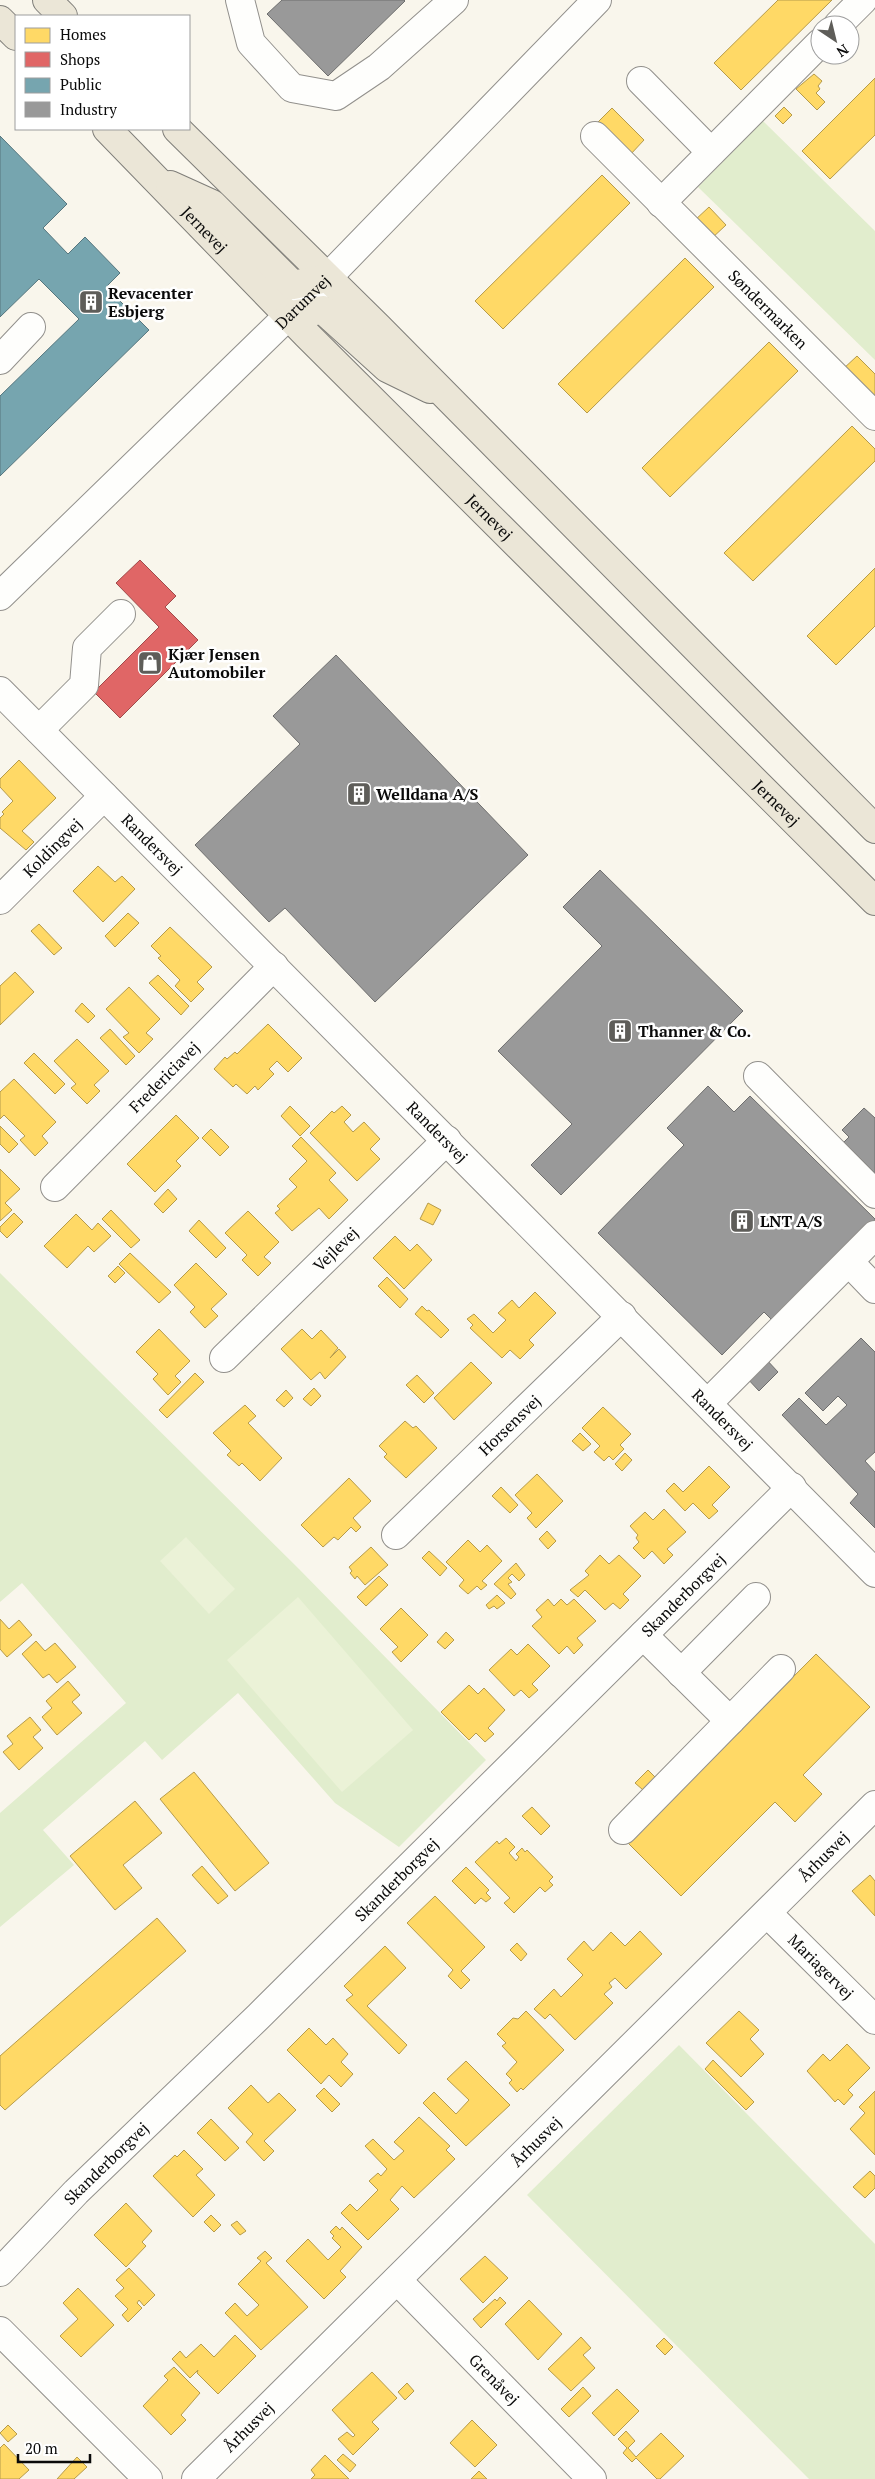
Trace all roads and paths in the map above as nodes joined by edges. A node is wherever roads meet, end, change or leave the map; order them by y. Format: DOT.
graph roads {
  1 [pos="47,0"];
  2 [pos="240,0"];
  3 [pos="454,0"];
  4 [pos="598,0"];
  5 [pos="863,0"];
  6 [pos="63,15"];
  7 [pos="848,15"];
  8 [pos="0,20"];
  9 [pos="15,35"];
  10 [pos="810,53"];
  11 [pos="641,82"];
  12 [pos="108,130"];
  13 [pos="178,130"];
  14 [pos="595,136"];
  15 [pos="711,152"];
  16 [pos="155,178"];
  17 [pos="661,202"];
  18 [pos="327,278"];
  19 [pos="289,316"];
  20 [pos="31,327"];
  21 [pos="0,360"];
  22 [pos="448,398"];
  23 [pos="875,416"];
  24 [pos="0,596"];
  25 [pos="121,614"];
  26 [pos="0,691"];
  27 [pos="39,730"];
  28 [pos="104,796"];
  29 [pos="875,829"];
  30 [pos="0,900"];
  31 [pos="875,901"];
  32 [pos="274,966"];
  33 [pos="758,1076"];
  34 [pos="447,1140"];
  35 [pos="55,1188"];
  36 [pos="875,1194"];
  37 [pos="875,1235"];
  38 [pos="849,1262"];
  39 [pos="875,1289"];
  40 [pos="622,1316"];
  41 [pos="224,1358"];
  42 [pos="708,1403"];
  43 [pos="792,1487"];
  44 [pos="396,1535"];
  45 [pos="875,1572"];
  46 [pos="756,1596"];
  47 [pos="642,1635"];
  48 [pos="781,1668"];
  49 [pos="681,1673"];
  50 [pos="730,1721"];
  51 [pos="875,1805"];
  52 [pos="623,1830"];
  53 [pos="767,1913"];
  54 [pos="875,2020"];
  55 [pos="0,2272"];
  56 [pos="397,2280"];
  57 [pos="0,2331"];
  58 [pos="148,2479"];
  59 [pos="196,2479"];
  60 [pos="592,2479"];
  1 -- 6 [label="main road"];
  2 -- 3 [label="street"];
  4 -- 18 [label="street, Darumvej"];
  5 -- 7 [label="street"];
  8 -- 9 [label="main road"];
  10 -- 15 [label="street"];
  11 -- 15 [label="street"];
  12 -- 16 [label="main road, Jernevej"];
  13 -- 18 [label="main road"];
  14 -- 17 [label="street, Søndermarken"];
  15 -- 17 [label="street"];
  16 -- 18 [label="main road"];
  16 -- 19 [label="main road, Jernevej"];
  17 -- 23 [label="street, Søndermarken"];
  18 -- 19 [label="street, Darumvej"];
  18 -- 22 [label="main road"];
  19 -- 22 [label="main road"];
  19 -- 24 [label="street, Darumvej"];
  19 -- 31 [label="main road, Jernevej"];
  20 -- 21 [label="street"];
  22 -- 29 [label="main road"];
  25 -- 27 [label="street"];
  26 -- 27 [label="street, Randersvej"];
  27 -- 28 [label="street, Randersvej"];
  28 -- 30 [label="street, Koldingvej"];
  28 -- 32 [label="street, Randersvej"];
  32 -- 34 [label="street, Randersvej"];
  32 -- 35 [label="street, Fredericiavej"];
  33 -- 36 [label="street"];
  34 -- 40 [label="street, Randersvej"];
  34 -- 41 [label="street, Vejlevej"];
  37 -- 38 [label="street"];
  38 -- 39 [label="street"];
  38 -- 42 [label="street"];
  40 -- 42 [label="street, Randersvej"];
  40 -- 44 [label="street, Horsensvej"];
  42 -- 43 [label="street, Randersvej"];
  43 -- 45 [label="street, Randersvej"];
  43 -- 47 [label="street, Skanderborgvej"];
  46 -- 49 [label="street"];
  47 -- 49 [label="street"];
  47 -- 55 [label="street, Skanderborgvej"];
  48 -- 50 [label="street"];
  49 -- 50 [label="street"];
  50 -- 52 [label="street"];
  51 -- 53 [label="street, Århusvej"];
  53 -- 54 [label="street, Mariagervej"];
  53 -- 56 [label="street, Århusvej"];
  56 -- 59 [label="street, Århusvej"];
  56 -- 60 [label="street, Grenåvej"];
  57 -- 58 [label="street"];
}
